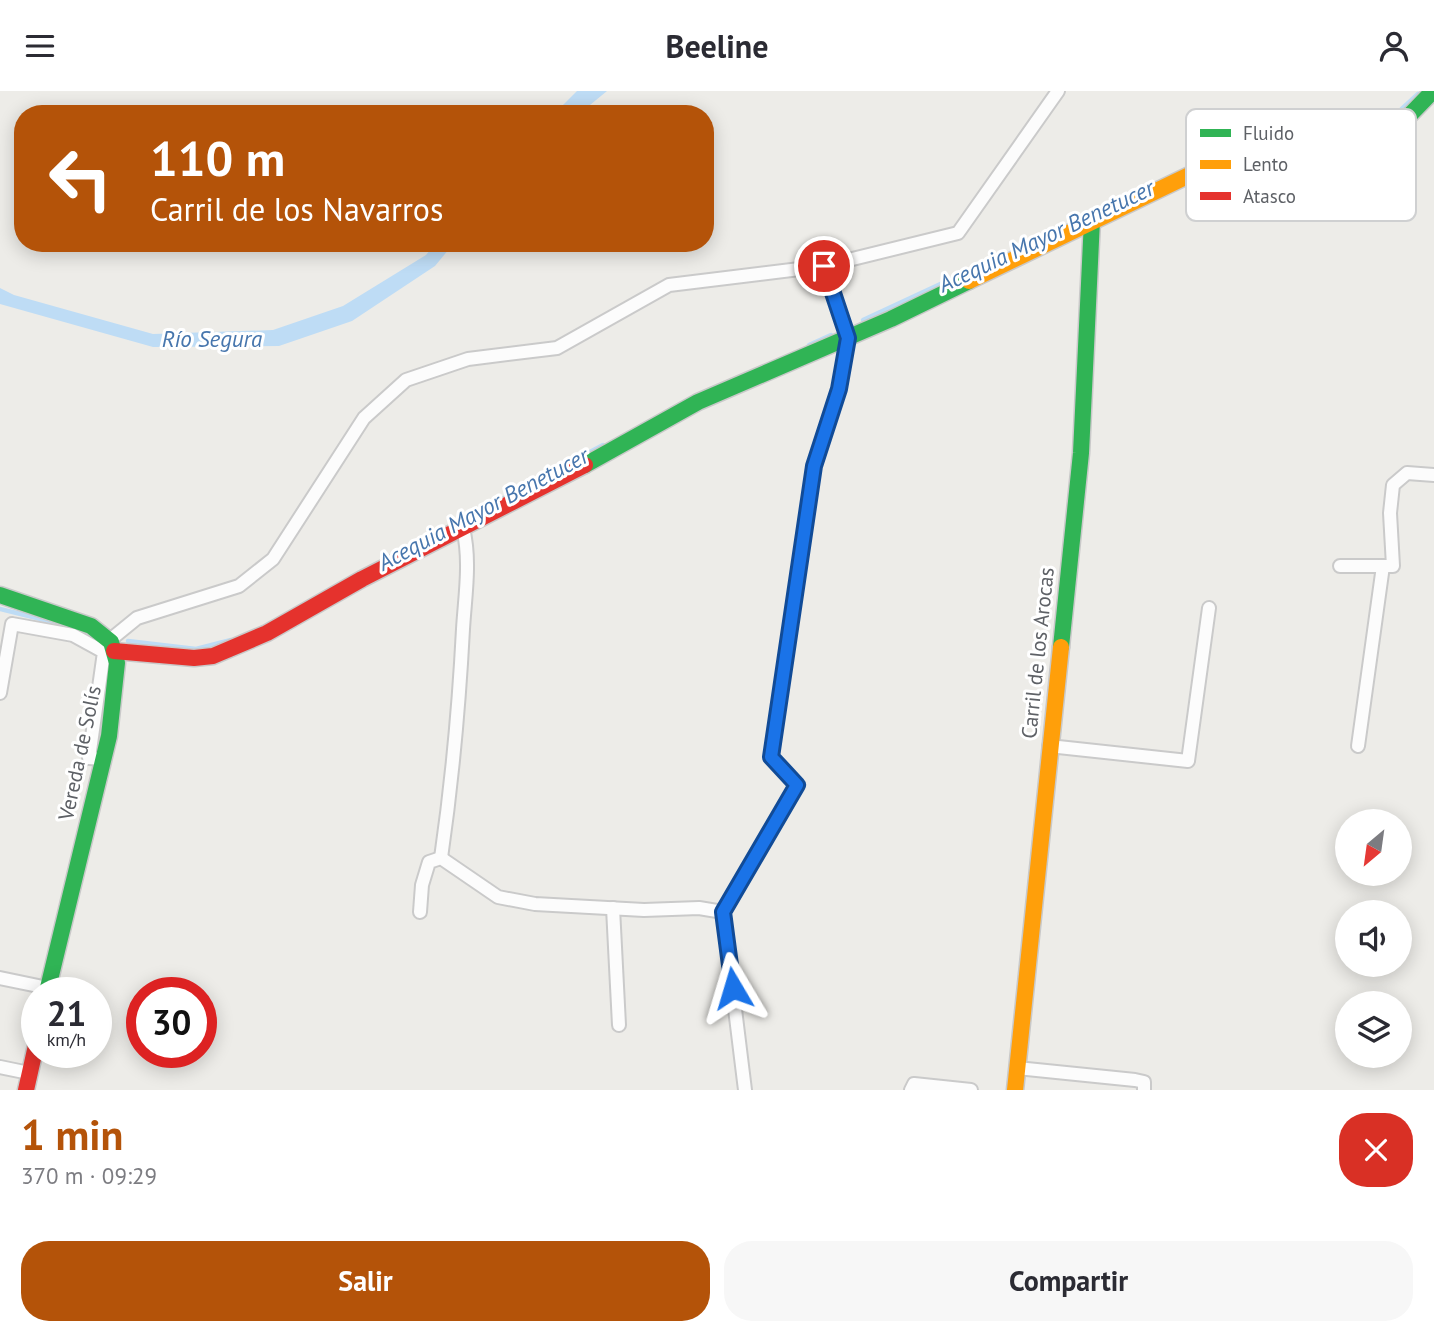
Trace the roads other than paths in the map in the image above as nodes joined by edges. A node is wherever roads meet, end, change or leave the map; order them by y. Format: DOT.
graph roads {
  1 [pos="1058,91"];
  2 [pos="1433,91"];
  3 [pos="1416,109"];
  4 [pos="1186,176"];
  5 [pos="1092,220"];
  6 [pos="824,266"];
  7 [pos="848,338"];
  8 [pos="1434,475"];
  9 [pos="463,528"];
  10 [pos="1340,566"];
  11 [pos="1383,566"];
  12 [pos="0,595"];
  13 [pos="1209,608"];
  14 [pos="112,646"];
  15 [pos="0,693"];
  16 [pos="1049,746"];
  17 [pos="1358,746"];
  18 [pos="103,759"];
  19 [pos="441,858"];
  20 [pos="612,908"];
  21 [pos="419,912"];
  22 [pos="723,912"];
  23 [pos="51,977"];
  24 [pos="0,978"];
  25 [pos="21,983"];
  26 [pos="619,1025"];
  27 [pos="0,1067"];
  28 [pos="30,1068"];
  29 [pos="1017,1068"];
  30 [pos="29,1073"];
  31 [pos="26,1090"];
  32 [pos="745,1090"];
  33 [pos="911,1090"];
  34 [pos="971,1090"];
  35 [pos="1015,1090"];
  36 [pos="1144,1090"];
  1 -- 6 [label="street"];
  2 -- 3 [label="street"];
  4 -- 5 [label="street"];
  5 -- 7 [label="street"];
  5 -- 16 [label="street, Carril de los Arocas"];
  6 -- 7 [label="street"];
  6 -- 14 [label="street"];
  7 -- 9 [label="street"];
  7 -- 22 [label="street"];
  8 -- 11 [label="street"];
  9 -- 14 [label="street"];
  9 -- 19 [label="street"];
  10 -- 11 [label="street"];
  11 -- 17 [label="street"];
  12 -- 14 [label="street"];
  13 -- 16 [label="street"];
  14 -- 18 [label="street, Vereda de Solís"];
  15 -- 18 [label="street"];
  16 -- 29 [label="street, Carril de los Arocas"];
  18 -- 23 [label="street, Vereda de Solís"];
  19 -- 20 [label="street"];
  19 -- 21 [label="street"];
  20 -- 22 [label="street"];
  20 -- 26 [label="street"];
  22 -- 32 [label="street"];
  24 -- 25 [label="street"];
  27 -- 30 [label="street"];
  28 -- 30 [label="street"];
  29 -- 35 [label="street, Carril de los Arocas"];
  29 -- 36 [label="street"];
  30 -- 31 [label="street"];
  33 -- 34 [label="street"];
}
